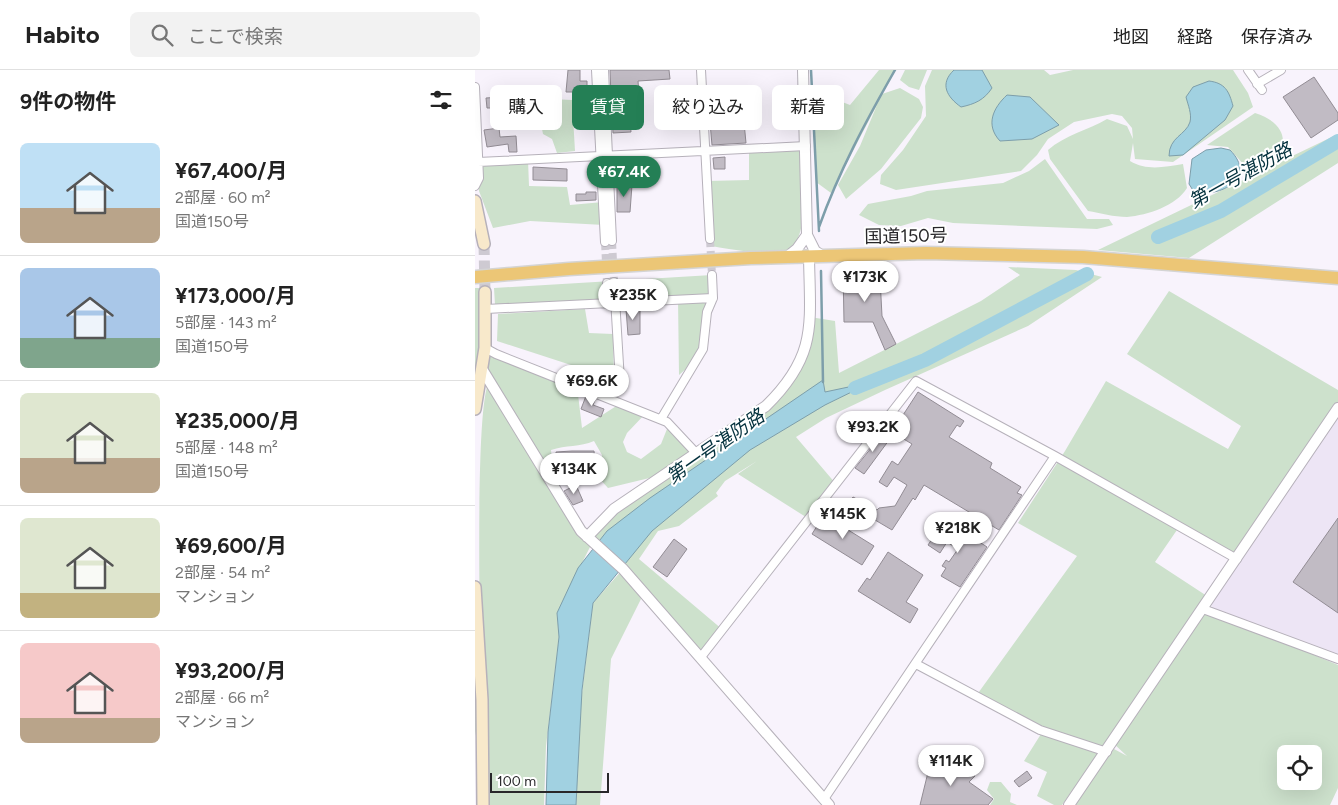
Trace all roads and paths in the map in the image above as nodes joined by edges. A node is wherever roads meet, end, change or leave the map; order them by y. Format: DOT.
graph roads {
  1 [pos="596,70"];
  2 [pos="604,70"];
  3 [pos="701,70"];
  4 [pos="803,70"];
  5 [pos="1248,70"];
  6 [pos="1281,70"];
  7 [pos="475,87"];
  8 [pos="806,146"];
  9 [pos="705,151"];
  10 [pos="604,156"];
  11 [pos="478,162"];
  12 [pos="475,186"];
  13 [pos="475,201"];
  14 [pos="807,235"];
  15 [pos="710,239"];
  16 [pos="608,241"];
  17 [pos="484,244"];
  18 [pos="815,256"];
  19 [pos="787,257"];
  20 [pos="712,275"];
  21 [pos="475,277"];
  22 [pos="1338,278"];
  23 [pos="610,282"];
  24 [pos="485,292"];
  25 [pos="713,298"];
  26 [pos="611,304"];
  27 [pos="486,310"];
  28 [pos="485,348"];
  29 [pos="482,369"];
  30 [pos="620,382"];
  31 [pos="1338,408"];
  32 [pos="475,409"];
  33 [pos="661,420"];
  34 [pos="696,453"];
  35 [pos="1055,456"];
  36 [pos="587,537"];
  37 [pos="1237,559"];
  38 [pos="475,587"];
  39 [pos="1203,609"];
  40 [pos="701,658"];
  41 [pos="1338,659"];
  42 [pos="916,664"];
  43 [pos="1107,752"];
  44 [pos="826,802"];
  45 [pos="483,805"];
  46 [pos="1069,805"];
  1 -- 10 [label="street"];
  2 -- 10 [label="street"];
  3 -- 9 [label="street"];
  4 -- 8 [label="street"];
  5 -- 6 [label="street"];
  7 -- 11 [label="street"];
  8 -- 9 [label="street"];
  8 -- 14 [label="street"];
  9 -- 10 [label="street"];
  9 -- 15 [label="street"];
  10 -- 11 [label="street"];
  10 -- 16 [label="street"];
  11 -- 12 [label="street"];
  13 -- 17 [label="main road"];
  14 -- 18 [label="street"];
  14 -- 19 [label="street"];
  18 -- 19 [label="highway, 国道150号"];
  18 -- 22 [label="highway, 国道150号"];
  18 -- 34 [label="street"];
  19 -- 21 [label="highway, 国道150号"];
  20 -- 25 [label="street"];
  23 -- 26 [label="street"];
  24 -- 27 [label="main road"];
  25 -- 26 [label="street"];
  25 -- 33 [label="street"];
  26 -- 27 [label="street"];
  26 -- 30 [label="street"];
  27 -- 28 [label="main road"];
  28 -- 29 [label="main road"];
  28 -- 33 [label="street"];
  29 -- 32 [label="main road"];
  29 -- 36 [label="street"];
  31 -- 37 [label="street"];
  33 -- 34 [label="street"];
  34 -- 36 [label="street"];
  35 -- 37 [label="street"];
  35 -- 40 [label="street"];
  35 -- 42 [label="street"];
  36 -- 40 [label="street"];
  37 -- 39 [label="street"];
  38 -- 45 [label="main road"];
  39 -- 41 [label="street"];
  39 -- 43 [label="street"];
  40 -- 44 [label="street"];
  42 -- 43 [label="street"];
  42 -- 44 [label="street"];
  43 -- 46 [label="street"];
}
